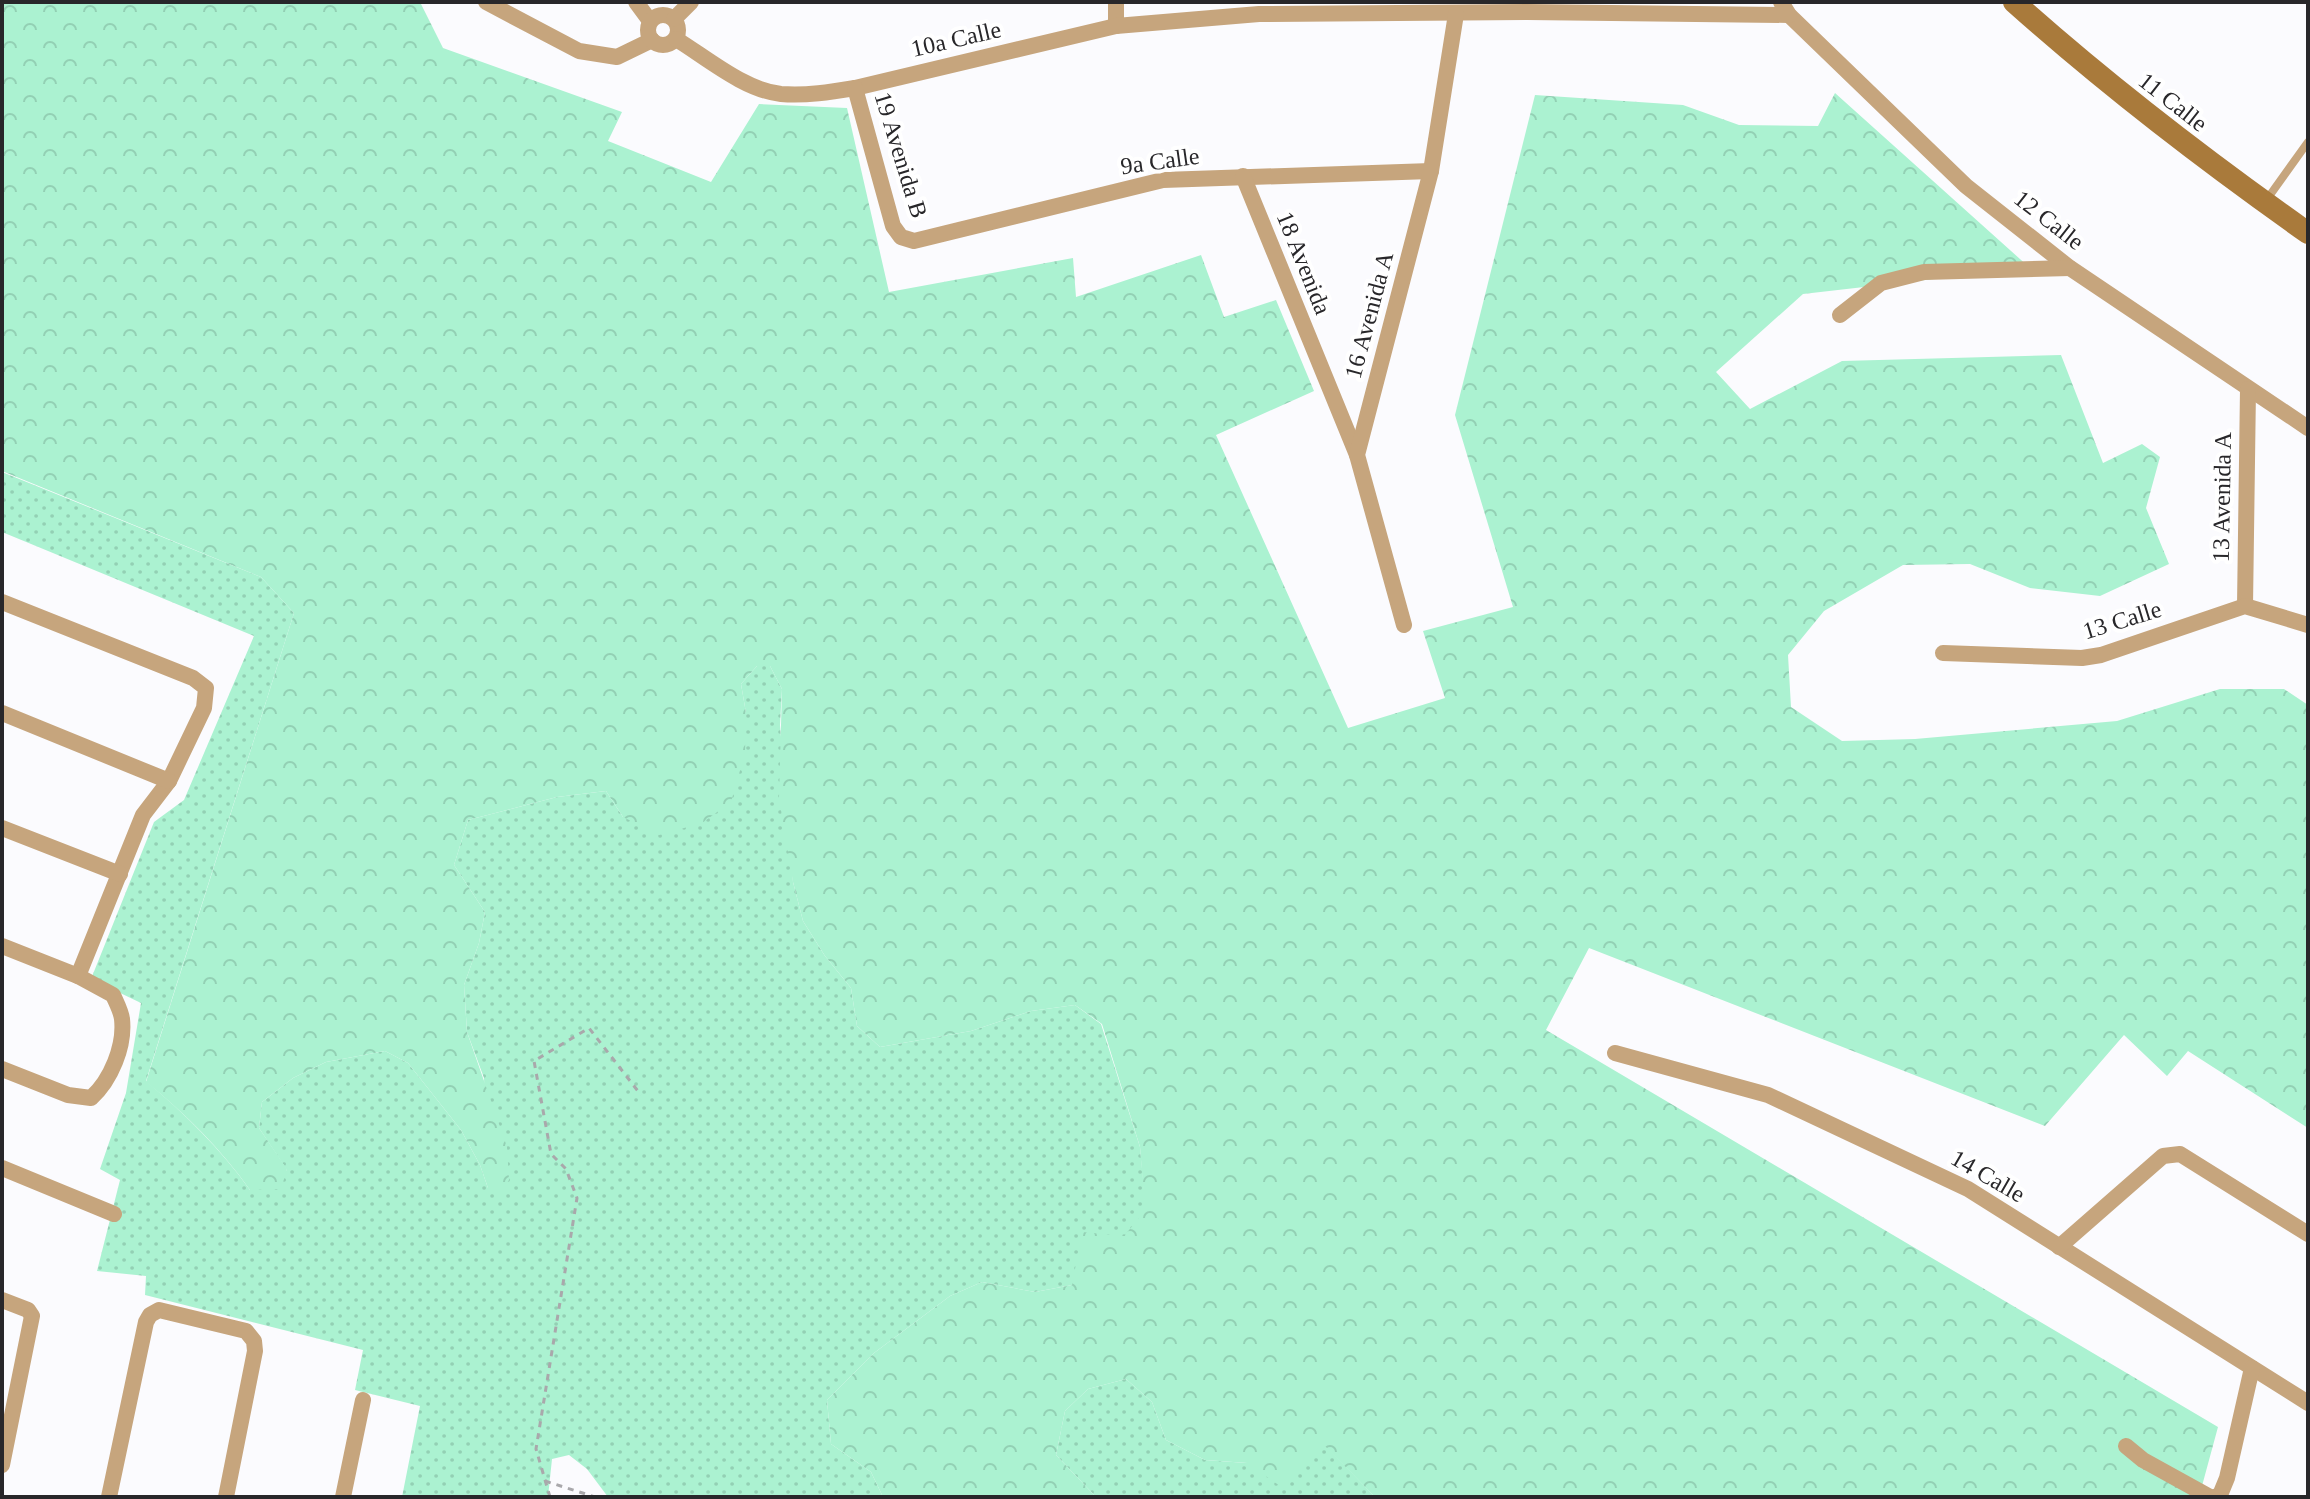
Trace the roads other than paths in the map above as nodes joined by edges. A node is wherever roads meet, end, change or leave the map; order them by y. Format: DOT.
graph roads {
  1 [pos="486,2"];
  2 [pos="636,2"];
  3 [pos="691,2"];
  4 [pos="1116,2"];
  5 [pos="2014,2"];
  6 [pos="1392,7"];
  7 [pos="1527,7"];
  8 [pos="1259,8"];
  9 [pos="1785,8"];
  10 [pos="1456,14"];
  11 [pos="674,19"];
  12 [pos="650,21"];
  13 [pos="1116,26"];
  14 [pos="676,39"];
  15 [pos="652,40"];
  16 [pos="855,88"];
  17 [pos="2308,142"];
  18 [pos="1431,171"];
  19 [pos="1243,176"];
  20 [pos="2264,203"];
  21 [pos="2308,233"];
  22 [pos="901,237"];
  23 [pos="2070,268"];
  24 [pos="1840,315"];
  25 [pos="2248,389"];
  26 [pos="2308,428"];
  27 [pos="1357,455"];
  28 [pos="2,602"];
  29 [pos="2245,606"];
  30 [pos="1404,625"];
  31 [pos="2308,625"];
  32 [pos="1943,653"];
  33 [pos="2,713"];
  34 [pos="169,781"];
  35 [pos="2,828"];
  36 [pos="120,874"];
  37 [pos="2,946"];
  38 [pos="78,976"];
  39 [pos="1615,1053"];
  40 [pos="2,1069"];
  41 [pos="2,1168"];
  42 [pos="114,1214"];
  43 [pos="2308,1234"];
  44 [pos="2059,1247"];
  45 [pos="2,1300"];
  46 [pos="2252,1368"];
  47 [pos="363,1400"];
  48 [pos="2308,1403"];
  49 [pos="6,1427"];
  50 [pos="2126,1446"];
  51 [pos="2,1465"];
  52 [pos="109,1497"];
  53 [pos="226,1497"];
  54 [pos="343,1497"];
  55 [pos="2213,1497"];
  1 -- 15 [label="street"];
  2 -- 12 [label="street"];
  3 -- 11 [label="street"];
  4 -- 13 [label="street"];
  5 -- 20 [label="street, 11 Calle"];
  6 -- 8 [label="street, 10a Calle"];
  6 -- 10 [label="street, 10a Calle"];
  7 -- 9 [label="street, 10a Calle"];
  7 -- 10 [label="street, 10a Calle"];
  8 -- 13 [label="street, 10a Calle"];
  9 -- 23 [label="street, 12 Calle"];
  10 -- 18 [label="street, 16 Avenida A"];
  11 -- 12 [label="street"];
  11 -- 14 [label="street"];
  12 -- 15 [label="street"];
  13 -- 16 [label="street, 10a Calle"];
  14 -- 15 [label="street"];
  14 -- 16 [label="street, 10a Calle"];
  16 -- 22 [label="street, 19 Avenida B"];
  17 -- 20 [label="lane"];
  18 -- 19 [label="street, 9a Calle"];
  18 -- 27 [label="street, 16 Avenida A"];
  19 -- 22 [label="street, 9a Calle"];
  19 -- 27 [label="street, 18 Avenida"];
  20 -- 21 [label="street, 11 Calle"];
  23 -- 24 [label="street"];
  23 -- 25 [label="street, 12 Calle"];
  25 -- 26 [label="street, 12 Calle"];
  25 -- 29 [label="street, 13 Avenida A"];
  27 -- 30 [label="street"];
  28 -- 34 [label="street"];
  29 -- 31 [label="street"];
  29 -- 32 [label="street, 13 Calle"];
  33 -- 34 [label="street"];
  34 -- 36 [label="street"];
  35 -- 36 [label="street"];
  36 -- 38 [label="street"];
  37 -- 38 [label="street"];
  38 -- 40 [label="street"];
  39 -- 44 [label="street, 14 Calle"];
  41 -- 42 [label="street"];
  43 -- 44 [label="street"];
  44 -- 46 [label="street, 14 Calle"];
  45 -- 49 [label="street"];
  46 -- 48 [label="street, 14 Calle"];
  46 -- 55 [label="street"];
  47 -- 54 [label="street"];
  49 -- 51 [label="street"];
  50 -- 55 [label="street"];
  52 -- 53 [label="street"];
}
